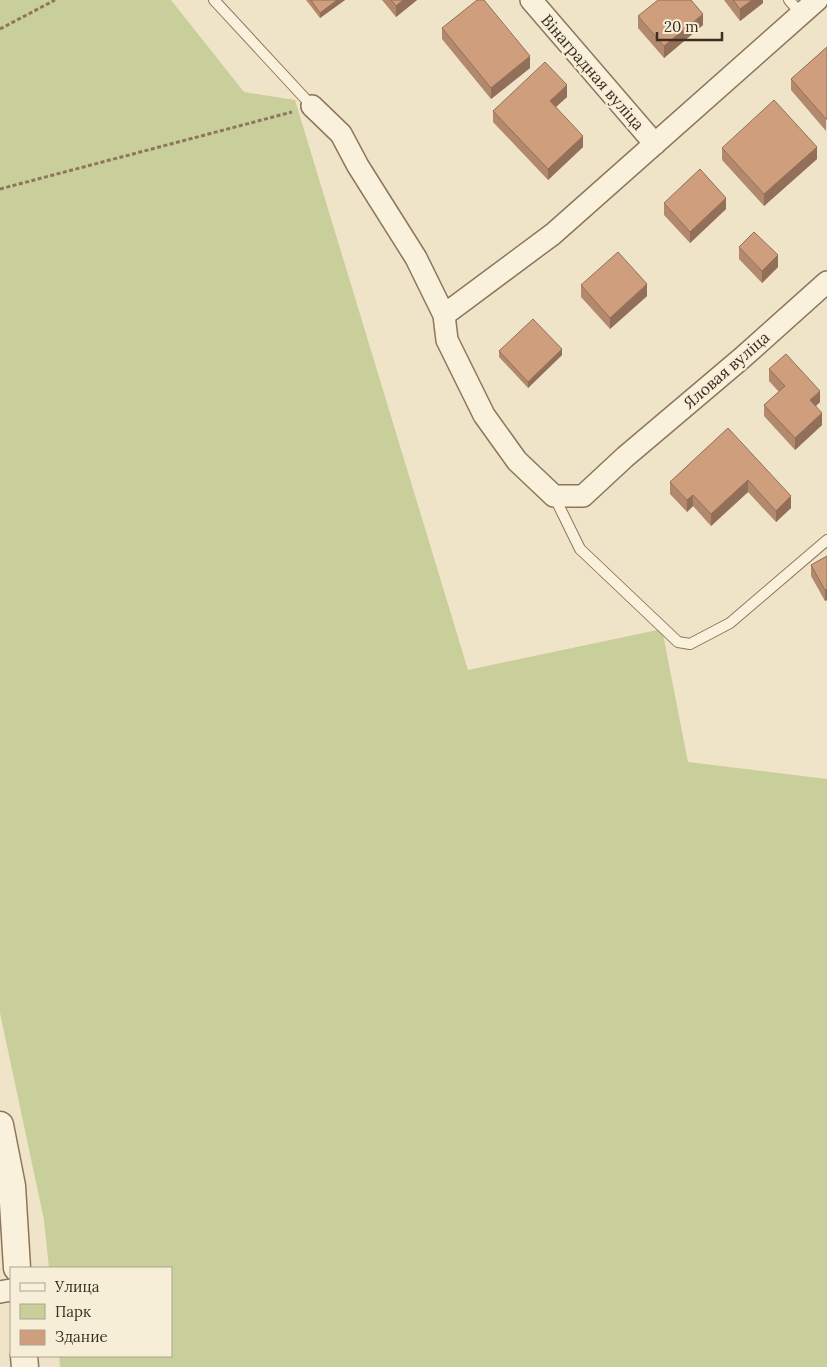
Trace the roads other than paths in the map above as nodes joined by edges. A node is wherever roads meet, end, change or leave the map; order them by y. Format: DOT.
graph roads {
  1 [pos="214,0"];
  2 [pos="531,0"];
  3 [pos="817,0"];
  4 [pos="795,7"];
  5 [pos="312,106"];
  6 [pos="655,144"];
  7 [pos="827,282"];
  8 [pos="444,315"];
  9 [pos="554,496"];
  10 [pos="827,540"];
  11 [pos="0,1125"];
  12 [pos="17,1267"];
  1 -- 5 [label="lane"];
  2 -- 6 [label="street, Вінаградная вуліца"];
  3 -- 4 [label="street"];
  4 -- 6 [label="street"];
  5 -- 8 [label="street"];
  6 -- 8 [label="street"];
  7 -- 9 [label="street, Яловая вуліца"];
  8 -- 9 [label="street"];
  9 -- 10 [label="lane"];
  11 -- 12 [label="street"];
}
